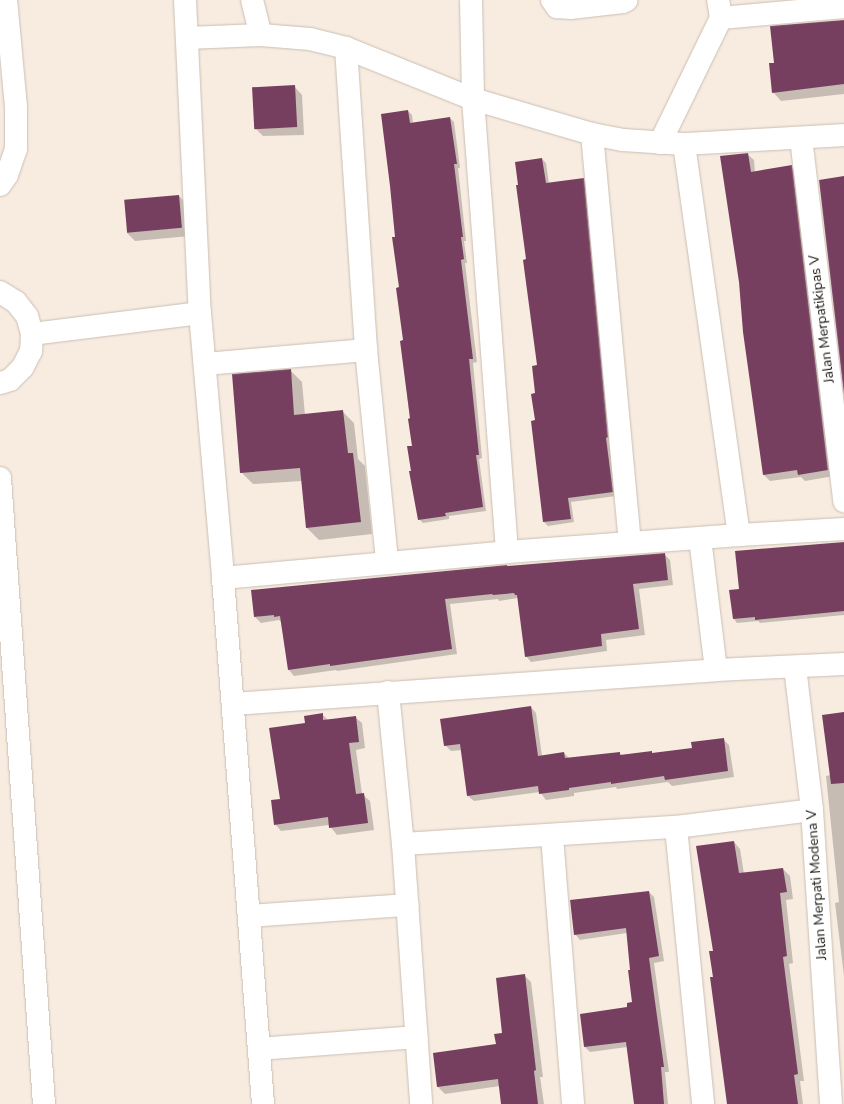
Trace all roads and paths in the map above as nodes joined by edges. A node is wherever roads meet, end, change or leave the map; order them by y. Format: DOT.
graph roads {
  1 [pos="6,0"];
  2 [pos="185,0"];
  3 [pos="252,0"];
  4 [pos="471,0"];
  5 [pos="552,0"];
  6 [pos="627,0"];
  7 [pos="844,7"];
  8 [pos="719,9"];
  9 [pos="261,35"];
  10 [pos="187,38"];
  11 [pos="346,48"];
  12 [pos="473,99"];
  13 [pos="592,134"];
  14 [pos="844,134"];
  15 [pos="801,138"];
  16 [pos="660,143"];
  17 [pos="684,144"];
  18 [pos="0,185"];
  19 [pos="0,292"];
  20 [pos="200,313"];
  21 [pos="32,334"];
  22 [pos="366,350"];
  23 [pos="205,364"];
  24 [pos="0,384"];
  25 [pos="0,478"];
  26 [pos="844,501"];
  27 [pos="844,529"];
  28 [pos="739,535"];
  29 [pos="700,538"];
  30 [pos="630,542"];
  31 [pos="507,552"];
  32 [pos="387,562"];
  33 [pos="223,578"];
  34 [pos="844,664"];
  35 [pos="795,668"];
  36 [pos="716,670"];
  37 [pos="388,692"];
  38 [pos="233,704"];
  39 [pos="812,810"];
  40 [pos="676,827"];
  41 [pos="552,836"];
  42 [pos="403,844"];
  43 [pos="408,905"];
  44 [pos="249,916"];
  45 [pos="417,1037"];
  46 [pos="259,1048"];
  47 [pos="44,1104"];
  48 [pos="263,1104"];
  49 [pos="421,1104"];
  50 [pos="573,1104"];
  51 [pos="703,1104"];
  52 [pos="831,1104"];
  1 -- 18 [label="street"];
  2 -- 10 [label="street"];
  3 -- 9 [label="street"];
  4 -- 12 [label="street"];
  5 -- 6 [label="street"];
  7 -- 8 [label="street"];
  8 -- 16 [label="street"];
  9 -- 10 [label="street"];
  9 -- 11 [label="street"];
  10 -- 20 [label="street"];
  11 -- 12 [label="street"];
  11 -- 22 [label="street"];
  12 -- 13 [label="street"];
  12 -- 31 [label="street"];
  13 -- 16 [label="street"];
  13 -- 30 [label="street"];
  14 -- 15 [label="street"];
  15 -- 17 [label="street"];
  15 -- 26 [label="street, Jalan Merpatikipas V"];
  16 -- 17 [label="street"];
  17 -- 28 [label="street"];
  19 -- 21 [label="street"];
  20 -- 21 [label="street"];
  20 -- 23 [label="street"];
  21 -- 24 [label="street"];
  22 -- 23 [label="street"];
  22 -- 32 [label="street"];
  23 -- 33 [label="street"];
  25 -- 47 [label="street"];
  27 -- 28 [label="street"];
  28 -- 29 [label="street"];
  29 -- 30 [label="street"];
  29 -- 36 [label="street"];
  30 -- 31 [label="street"];
  31 -- 32 [label="street"];
  32 -- 33 [label="street"];
  33 -- 38 [label="street"];
  34 -- 35 [label="street"];
  35 -- 36 [label="street"];
  35 -- 39 [label="street, Jalan Merpati Modena V"];
  36 -- 37 [label="street"];
  37 -- 38 [label="street"];
  37 -- 42 [label="street"];
  38 -- 44 [label="street"];
  39 -- 40 [label="street"];
  39 -- 52 [label="street, Jalan Merpati Modena V"];
  40 -- 41 [label="street"];
  40 -- 51 [label="street"];
  41 -- 42 [label="street"];
  41 -- 50 [label="street"];
  42 -- 43 [label="street"];
  43 -- 44 [label="street"];
  43 -- 45 [label="street"];
  44 -- 46 [label="street"];
  45 -- 46 [label="street"];
  45 -- 49 [label="street"];
  46 -- 48 [label="street"];
}
